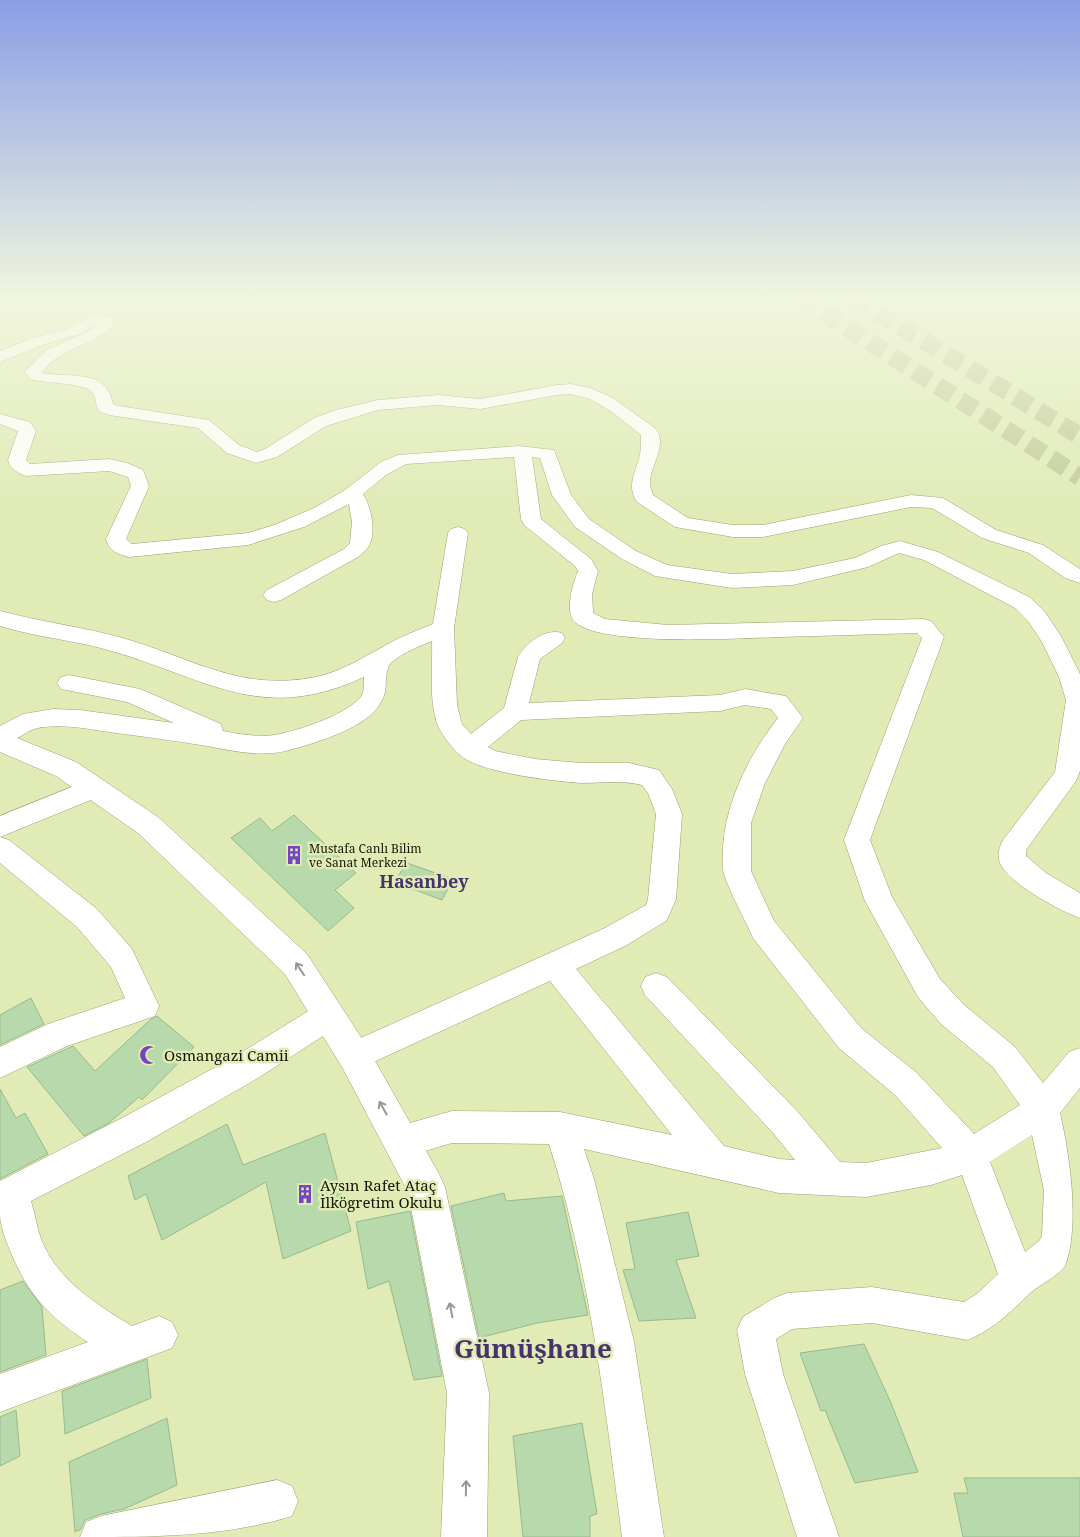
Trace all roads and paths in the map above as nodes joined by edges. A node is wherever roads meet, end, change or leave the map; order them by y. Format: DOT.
graph roads {
  1 [pos="34,370"];
  2 [pos="0,419"];
  3 [pos="519,451"];
  4 [pos="26,470"];
  5 [pos="0,471"];
  6 [pos="353,493"];
  7 [pos="458,533"];
  8 [pos="1080,576"];
  9 [pos="274,595"];
  10 [pos="0,618"];
  11 [pos="443,628"];
  12 [pos="554,638"];
  13 [pos="381,659"];
  14 [pos="69,683"];
  15 [pos="514,712"];
  16 [pos="0,739"];
  17 [pos="244,744"];
  18 [pos="469,749"];
  19 [pos="94,788"];
  20 [pos="0,827"];
  21 [pos="0,848"];
  22 [pos="1080,906"];
  23 [pos="555,965"];
  24 [pos="656,986"];
  25 [pos="329,1015"];
  26 [pos="354,1056"];
  27 [pos="0,1063"];
  28 [pos="1080,1063"];
  29 [pos="1043,1109"];
  30 [pos="560,1128"];
  31 [pos="401,1140"];
  32 [pos="971,1155"];
  33 [pos="714,1161"];
  34 [pos="831,1178"];
  35 [pos="6,1196"];
  36 [pos="1018,1280"];
  37 [pos="0,1393"];
  38 [pos="277,1501"];
  39 [pos="101,1537"];
  40 [pos="464,1537"];
  41 [pos="643,1537"];
  42 [pos="818,1537"];
  1 -- 8 [label="street"];
  2 -- 4 [label="street"];
  3 -- 6 [label="street"];
  3 -- 22 [label="street"];
  3 -- 29 [label="street"];
  4 -- 5 [label="street"];
  4 -- 6 [label="street"];
  6 -- 9 [label="street"];
  7 -- 11 [label="street"];
  10 -- 13 [label="street"];
  11 -- 13 [label="street"];
  11 -- 18 [label="street"];
  12 -- 15 [label="street"];
  13 -- 17 [label="street"];
  14 -- 17 [label="street"];
  15 -- 18 [label="street"];
  15 -- 32 [label="street"];
  16 -- 17 [label="street"];
  16 -- 19 [label="main road"];
  18 -- 23 [label="street"];
  19 -- 20 [label="street"];
  25 -- 19 [label="main road, one-way"];
  21 -- 27 [label="street"];
  23 -- 26 [label="street"];
  23 -- 33 [label="street"];
  24 -- 34 [label="street"];
  25 -- 26 [label="main road"];
  25 -- 35 [label="street"];
  31 -- 26 [label="main road, one-way"];
  28 -- 29 [label="street"];
  29 -- 32 [label="street"];
  29 -- 36 [label="street"];
  30 -- 31 [label="street"];
  30 -- 33 [label="street"];
  30 -- 41 [label="street"];
  40 -- 31 [label="main road, one-way"];
  32 -- 34 [label="street"];
  32 -- 36 [label="street"];
  33 -- 34 [label="street"];
  35 -- 37 [label="street"];
  36 -- 42 [label="street"];
  38 -- 39 [label="street"];
}
